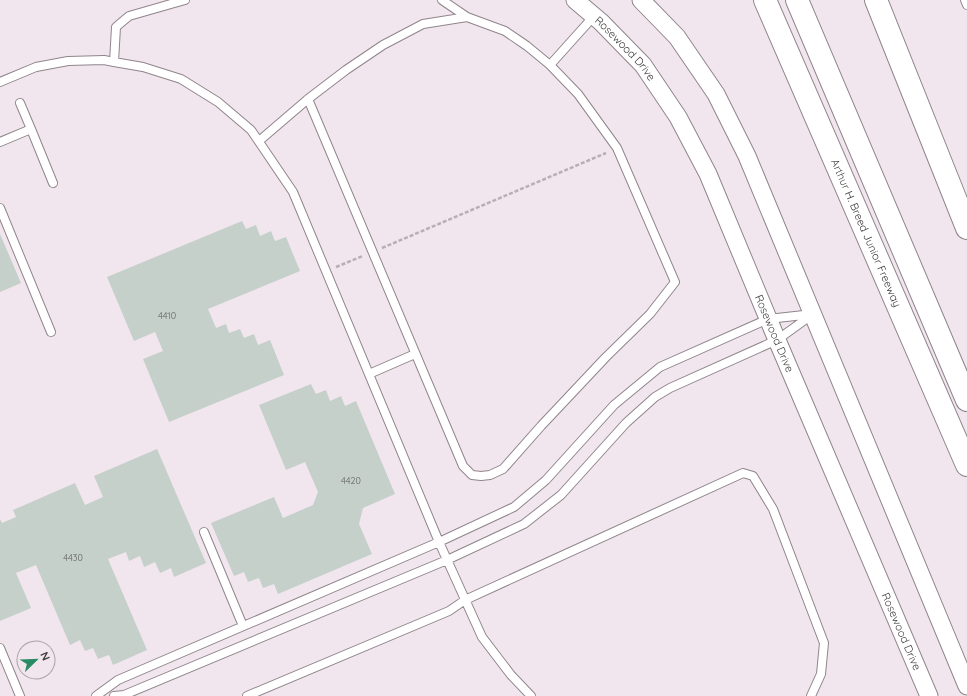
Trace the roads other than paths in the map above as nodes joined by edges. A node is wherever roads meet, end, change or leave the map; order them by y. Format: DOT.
graph roads {
  1 [pos="185,0"];
  2 [pos="442,0"];
  3 [pos="575,0"];
  4 [pos="641,0"];
  5 [pos="765,0"];
  6 [pos="797,0"];
  7 [pos="876,0"];
  8 [pos="965,0"];
  9 [pos="967,5"];
  10 [pos="594,16"];
  11 [pos="467,17"];
  12 [pos="114,62"];
  13 [pos="550,65"];
  14 [pos="0,82"];
  15 [pos="308,99"];
  16 [pos="20,103"];
  17 [pos="31,129"];
  18 [pos="259,141"];
  19 [pos="0,142"];
  20 [pos="53,183"];
  21 [pos="0,208"];
  22 [pos="967,228"];
  23 [pos="813,314"];
  24 [pos="768,319"];
  25 [pos="50,332"];
  26 [pos="777,340"];
  27 [pos="415,354"];
  28 [pos="369,374"];
  29 [pos="967,400"];
  30 [pos="967,465"];
  31 [pos="204,532"];
  32 [pos="439,542"];
  33 [pos="447,560"];
  34 [pos="465,600"];
  35 [pos="243,626"];
  36 [pos="0,648"];
  37 [pos="967,686"];
  38 [pos="20,696"];
  39 [pos="96,696"];
  40 [pos="114,696"];
  41 [pos="247,696"];
  42 [pos="531,696"];
  43 [pos="811,696"];
  44 [pos="928,696"];
  1 -- 12 [label="lane"];
  2 -- 11 [label="lane"];
  3 -- 10 [label="street, Rosewood Drive"];
  4 -- 23 [label="street"];
  5 -- 30 [label="highway, Arthur H. Breed Junior Freeway"];
  6 -- 29 [label="highway"];
  7 -- 22 [label="highway"];
  8 -- 9 [label="lane"];
  10 -- 13 [label="lane"];
  10 -- 24 [label="street, Rosewood Drive"];
  11 -- 13 [label="lane"];
  11 -- 15 [label="lane"];
  12 -- 14 [label="lane"];
  12 -- 18 [label="lane"];
  13 -- 27 [label="lane"];
  15 -- 18 [label="lane"];
  15 -- 27 [label="lane"];
  16 -- 17 [label="lane"];
  17 -- 19 [label="lane"];
  17 -- 20 [label="lane"];
  18 -- 28 [label="lane"];
  21 -- 25 [label="lane"];
  23 -- 24 [label="lane"];
  23 -- 26 [label="lane"];
  23 -- 37 [label="street"];
  24 -- 26 [label="street, Rosewood Drive"];
  24 -- 32 [label="lane"];
  26 -- 33 [label="lane"];
  26 -- 44 [label="street, Rosewood Drive"];
  27 -- 28 [label="lane"];
  28 -- 32 [label="lane"];
  31 -- 35 [label="lane"];
  32 -- 33 [label="lane"];
  32 -- 35 [label="lane"];
  33 -- 34 [label="lane"];
  33 -- 40 [label="lane"];
  34 -- 41 [label="lane"];
  34 -- 42 [label="lane"];
  34 -- 43 [label="lane"];
  35 -- 39 [label="lane"];
  36 -- 38 [label="lane"];
}
